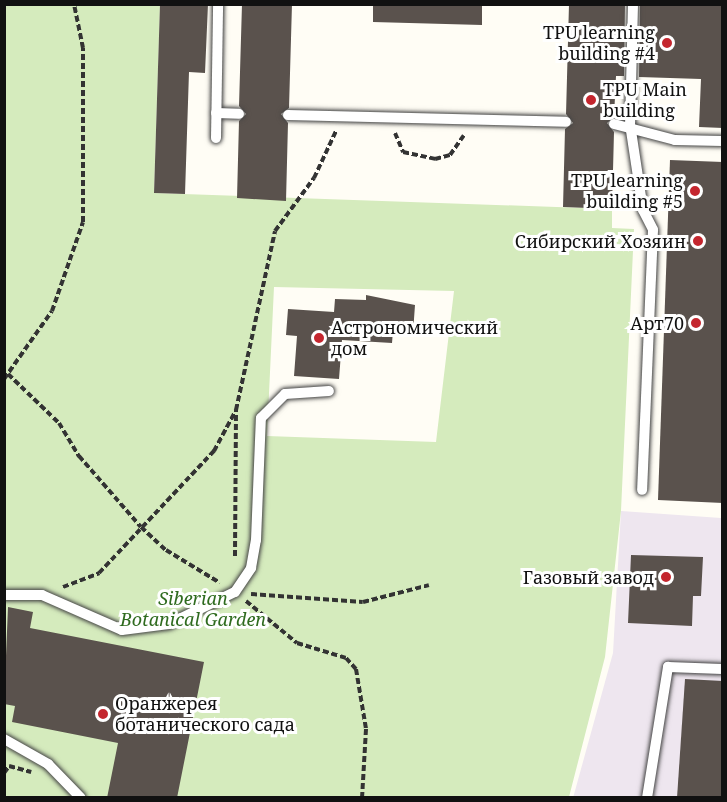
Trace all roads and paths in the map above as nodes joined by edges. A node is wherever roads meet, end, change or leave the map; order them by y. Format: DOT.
graph roads {
  1 [pos="74,4"];
  2 [pos="218,4"];
  3 [pos="633,4"];
  4 [pos="216,113"];
  5 [pos="239,114"];
  6 [pos="288,115"];
  7 [pos="342,117"];
  8 [pos="393,118"];
  9 [pos="469,120"];
  10 [pos="566,122"];
  11 [pos="614,124"];
  12 [pos="630,124"];
  13 [pos="216,138"];
  14 [pos="723,141"];
  15 [pos="8,374"];
  16 [pos="4,380"];
  17 [pos="330,391"];
  18 [pos="236,410"];
  19 [pos="642,490"];
  20 [pos="141,527"];
  21 [pos="429,585"];
  22 [pos="235,592"];
  23 [pos="4,595"];
  24 [pos="42,595"];
  25 [pos="723,669"];
  26 [pos="4,739"];
  27 [pos="81,798"];
  28 [pos="362,798"];
  29 [pos="647,798"];
  1 -- 15 [label="path"];
  2 -- 4 [label="lane"];
  3 -- 12 [label="lane"];
  4 -- 5 [label="lane"];
  4 -- 13 [label="lane"];
  6 -- 7 [label="lane"];
  7 -- 8 [label="lane"];
  7 -- 18 [label="path"];
  8 -- 9 [label="lane"];
  8 -- 9 [label="path"];
  9 -- 10 [label="lane"];
  11 -- 12 [label="lane"];
  12 -- 14 [label="lane"];
  12 -- 19 [label="lane"];
  15 -- 16 [label="path"];
  15 -- 20 [label="path"];
  17 -- 22 [label="lane"];
  18 -- 20 [label="path"];
  18 -- 22 [label="path"];
  20 -- 22 [label="path"];
  20 -- 24 [label="path"];
  21 -- 22 [label="path"];
  22 -- 24 [label="lane"];
  22 -- 28 [label="path"];
  23 -- 24 [label="lane"];
  25 -- 29 [label="lane"];
  26 -- 27 [label="lane"];
}
